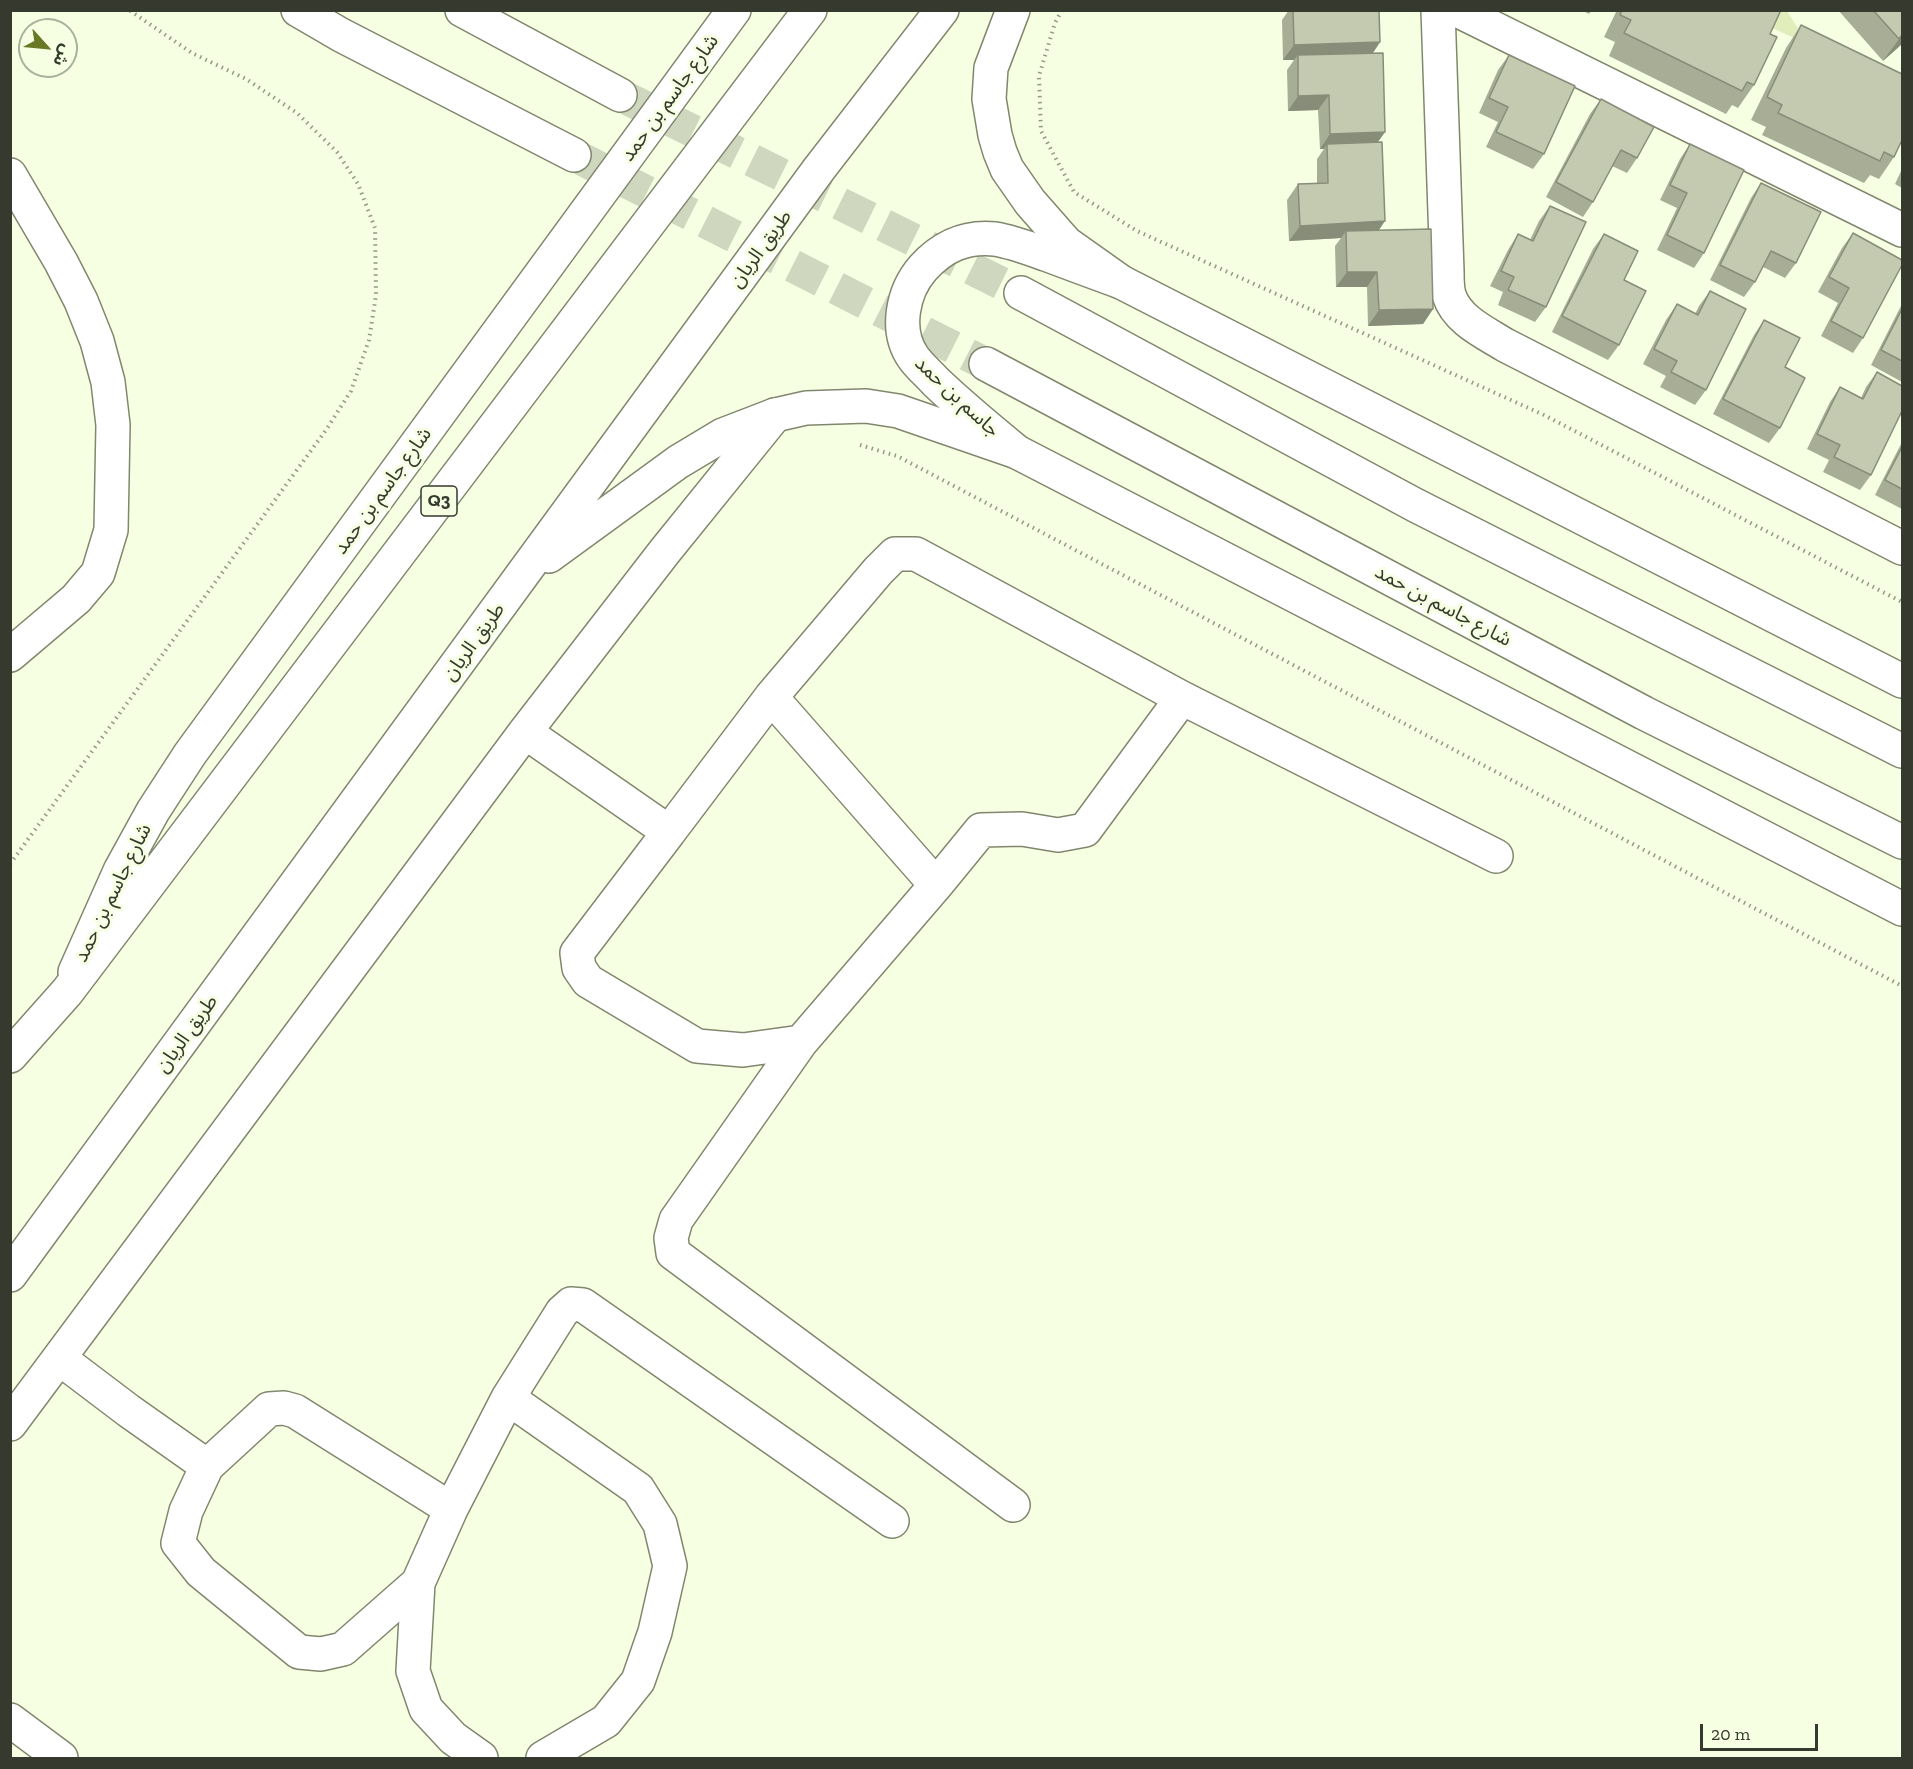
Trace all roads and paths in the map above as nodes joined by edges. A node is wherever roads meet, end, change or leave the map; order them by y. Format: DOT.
graph roads {
  1 [pos="129,10"];
  2 [pos="298,10"];
  3 [pos="462,10"];
  4 [pos="734,10"];
  5 [pos="810,10"];
  6 [pos="942,10"];
  7 [pos="1014,10"];
  8 [pos="1062,10"];
  9 [pos="1438,10"];
  10 [pos="1457,10"];
  11 [pos="620,95"];
  12 [pos="574,155"];
  13 [pos="10,174"];
  14 [pos="1902,230"];
  15 [pos="1121,282"];
  16 [pos="1021,293"];
  17 [pos="986,364"];
  18 [pos="775,415"];
  19 [pos="852,443"];
  20 [pos="1017,452"];
  21 [pos="1902,548"];
  22 [pos="523,575"];
  23 [pos="1902,602"];
  24 [pos="10,655"];
  25 [pos="1902,681"];
  26 [pos="771,697"];
  27 [pos="1182,699"];
  28 [pos="525,732"];
  29 [pos="1902,751"];
  30 [pos="669,832"];
  31 [pos="1902,842"];
  32 [pos="1496,856"];
  33 [pos="10,864"];
  34 [pos="936,885"];
  35 [pos="1902,909"];
  36 [pos="1902,986"];
  37 [pos="67,992"];
  38 [pos="801,1042"];
  39 [pos="10,1056"];
  40 [pos="10,1275"];
  41 [pos="59,1358"];
  42 [pos="508,1398"];
  43 [pos="10,1424"];
  44 [pos="207,1466"];
  45 [pos="1013,1505"];
  46 [pos="451,1509"];
  47 [pos="892,1521"];
  48 [pos="418,1583"];
  49 [pos="10,1720"];
  50 [pos="61,1758"];
  51 [pos="480,1758"];
  52 [pos="543,1758"];
  1 -- 33 [label="path"];
  2 -- 12 [label="main road"];
  3 -- 11 [label="main road"];
  4 -- 37 [label="main road, شارع جاسم بن حمد"];
  5 -- 37 [label="main road, Q3"];
  6 -- 22 [label="main road, طريق الريان"];
  7 -- 15 [label="main road"];
  8 -- 23 [label="path"];
  9 -- 21 [label="main road"];
  10 -- 14 [label="main road"];
  13 -- 24 [label="main road"];
  15 -- 20 [label="main road, جاسم بن حمد"];
  15 -- 25 [label="main road"];
  16 -- 29 [label="main road"];
  17 -- 31 [label="main road, شارع جاسم بن حمد"];
  18 -- 20 [label="main road"];
  18 -- 22 [label="main road"];
  18 -- 28 [label="main road"];
  19 -- 36 [label="path"];
  20 -- 35 [label="main road"];
  22 -- 40 [label="main road, طريق الريان"];
  26 -- 27 [label="main road"];
  26 -- 30 [label="main road"];
  26 -- 34 [label="main road"];
  27 -- 32 [label="main road"];
  27 -- 34 [label="main road"];
  28 -- 30 [label="main road"];
  28 -- 41 [label="main road"];
  30 -- 38 [label="main road"];
  34 -- 38 [label="main road"];
  37 -- 39 [label="main road, Q3"];
  38 -- 45 [label="main road"];
  41 -- 43 [label="main road"];
  41 -- 44 [label="main road"];
  42 -- 46 [label="main road"];
  42 -- 47 [label="main road"];
  42 -- 52 [label="main road"];
  44 -- 46 [label="main road"];
  44 -- 48 [label="main road"];
  46 -- 48 [label="main road"];
  48 -- 51 [label="main road"];
  49 -- 50 [label="main road"];
}
